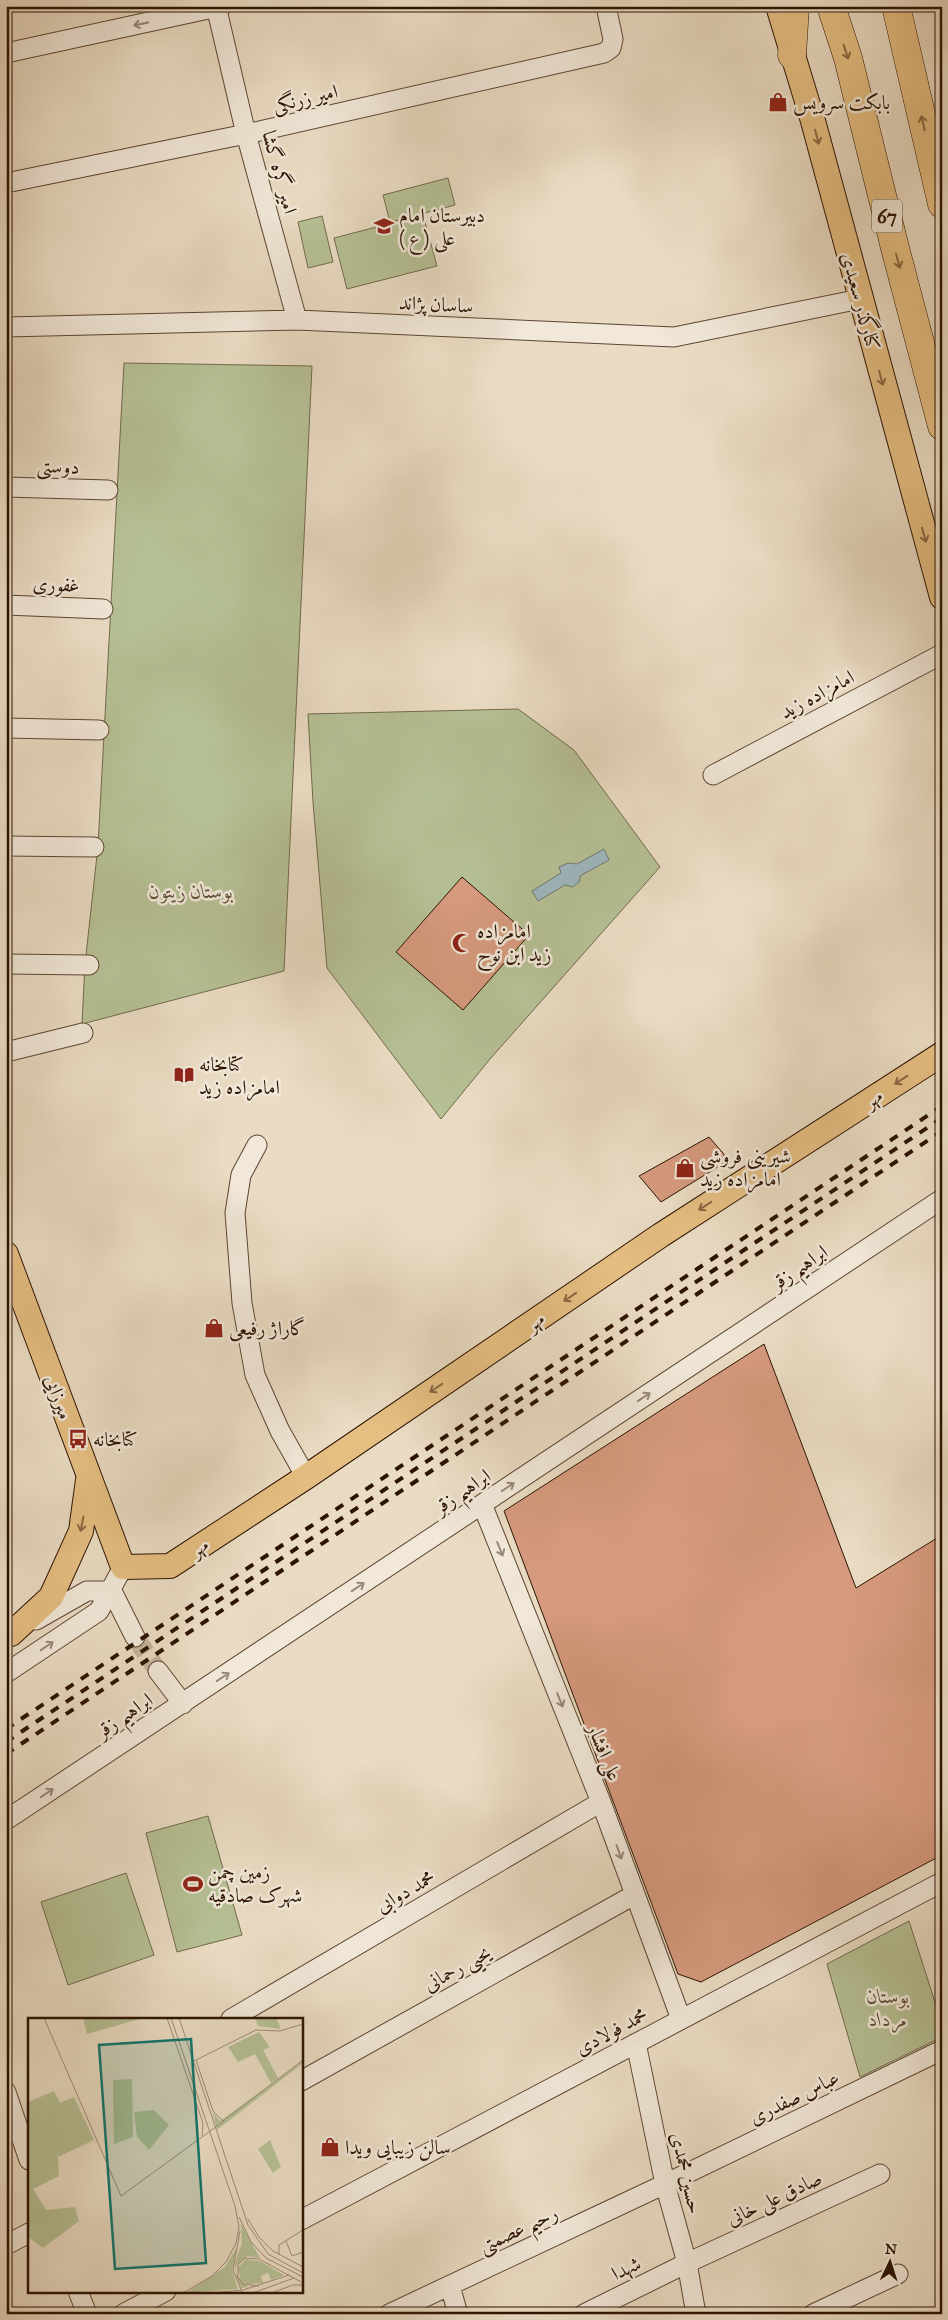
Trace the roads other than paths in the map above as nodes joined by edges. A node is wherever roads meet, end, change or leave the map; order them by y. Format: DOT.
graph roads {
  1 [pos="606,6"];
  2 [pos="778,6"];
  3 [pos="795,6"];
  4 [pos="831,6"];
  5 [pos="896,6"];
  6 [pos="218,7"];
  7 [pos="6,53"];
  8 [pos="792,55"];
  9 [pos="246,134"];
  10 [pos="6,183"];
  11 [pos="942,204"];
  12 [pos="860,299"];
  13 [pos="297,320"];
  14 [pos="6,327"];
  15 [pos="942,426"];
  16 [pos="6,487"];
  17 [pos="108,490"];
  18 [pos="942,597"];
  19 [pos="6,605"];
  20 [pos="103,609"];
  21 [pos="942,654"];
  22 [pos="6,728"];
  23 [pos="99,730"];
  24 [pos="713,775"];
  25 [pos="6,846"];
  26 [pos="94,847"];
  27 [pos="6,964"];
  28 [pos="89,965"];
  29 [pos="83,1033"];
  30 [pos="6,1052"];
  31 [pos="942,1054"];
  32 [pos="257,1145"];
  33 [pos="942,1199"];
  34 [pos="6,1254"];
  35 [pos="89,1476"];
  36 [pos="306,1477"];
  37 [pos="482,1504"];
  38 [pos="123,1567"];
  39 [pos="112,1591"];
  40 [pos="9,1636"];
  41 [pos="135,1637"];
  42 [pos="158,1670"];
  43 [pos="6,1673"];
  44 [pos="183,1704"];
  45 [pos="601,1802"];
  46 [pos="6,1820"];
  47 [pos="942,1882"];
  48 [pos="634,1895"];
  49 [pos="234,2018"];
  50 [pos="681,2020"];
  51 [pos="636,2043"];
  52 [pos="942,2050"];
  53 [pos="302,2080"];
  54 [pos="7,2095"];
  55 [pos="25,2140"];
  56 [pos="28,2155"];
  57 [pos="880,2174"];
  58 [pos="665,2184"];
  59 [pos="302,2219"];
  60 [pos="28,2235"];
  61 [pos="6,2246"];
  62 [pos="687,2263"];
  63 [pos="898,2274"];
  64 [pos="450,2286"];
  65 [pos="78,2292"];
  66 [pos="164,2292"];
  67 [pos="87,2314"];
  68 [pos="123,2314"];
  69 [pos="389,2314"];
  70 [pos="458,2314"];
  71 [pos="584,2314"];
  72 [pos="696,2314"];
  73 [pos="813,2314"];
  1 -- 9 [label="street, امیر زرنگی"];
  2 -- 8 [label="main road, کنارگذر سعیدی"];
  3 -- 8 [label="highway"];
  4 -- 15 [label="highway, 67, one-way"];
  11 -- 5 [label="highway, one-way"];
  6 -- 7 [label="street, one-way"];
  6 -- 9 [label="street, امیر گره گشا"];
  8 -- 12 [label="main road, کنارگذر سعیدی, one-way"];
  9 -- 10 [label="street, امیر زرنگی"];
  9 -- 13 [label="street, امیر گره گشا"];
  12 -- 13 [label="street, ساسان پژاند"];
  12 -- 18 [label="main road, کنارگذر سعیدی, one-way"];
  13 -- 14 [label="street, ساسان پژاند"];
  16 -- 17 [label="street, دوستی"];
  19 -- 20 [label="street, غفوری"];
  21 -- 24 [label="street, امامزاده زید"];
  22 -- 23 [label="street"];
  25 -- 26 [label="street"];
  27 -- 28 [label="street"];
  29 -- 30 [label="street"];
  31 -- 36 [label="main road, مهر, one-way"];
  32 -- 36 [label="street"];
  37 -- 33 [label="street, ابراهیم زقر, one-way"];
  34 -- 35 [label="main road, میرزایی"];
  35 -- 38 [label="main road, میرزایی"];
  35 -- 40 [label="main road, one-way"];
  36 -- 38 [label="main road, مهر"];
  44 -- 37 [label="street, ابراهیم زقر, one-way"];
  37 -- 45 [label="street, علی افشار, one-way"];
  38 -- 39 [label="street"];
  39 -- 40 [label="street"];
  39 -- 41 [label="street"];
  43 -- 39 [label="street, one-way"];
  42 -- 44 [label="street"];
  46 -- 44 [label="street, ابراهیم زقر, one-way"];
  45 -- 48 [label="street, علی افشار, one-way"];
  45 -- 49 [label="street, محمد دوابی"];
  47 -- 50 [label="street, محمد فولادی"];
  48 -- 50 [label="street, علی افشار"];
  48 -- 53 [label="street, یحیی رحمانی"];
  50 -- 51 [label="street, محمد فولادی"];
  51 -- 58 [label="street, حسین محمدی"];
  51 -- 59 [label="street, محمد فولادی"];
  52 -- 58 [label="street, عباس صفدری"];
  54 -- 55 [label="street"];
  55 -- 56 [label="street"];
  57 -- 62 [label="street, صادق علی خانی"];
  58 -- 62 [label="street, حسین محمدی"];
  58 -- 64 [label="street, رحیم عصمتی"];
  60 -- 61 [label="street"];
  62 -- 71 [label="street, شهدا"];
  62 -- 72 [label="street, حسین محمدی"];
  63 -- 73 [label="street"];
  64 -- 69 [label="street, رحیم عصمتی"];
  64 -- 70 [label="street"];
  65 -- 67 [label="street"];
  66 -- 68 [label="street"];
}
